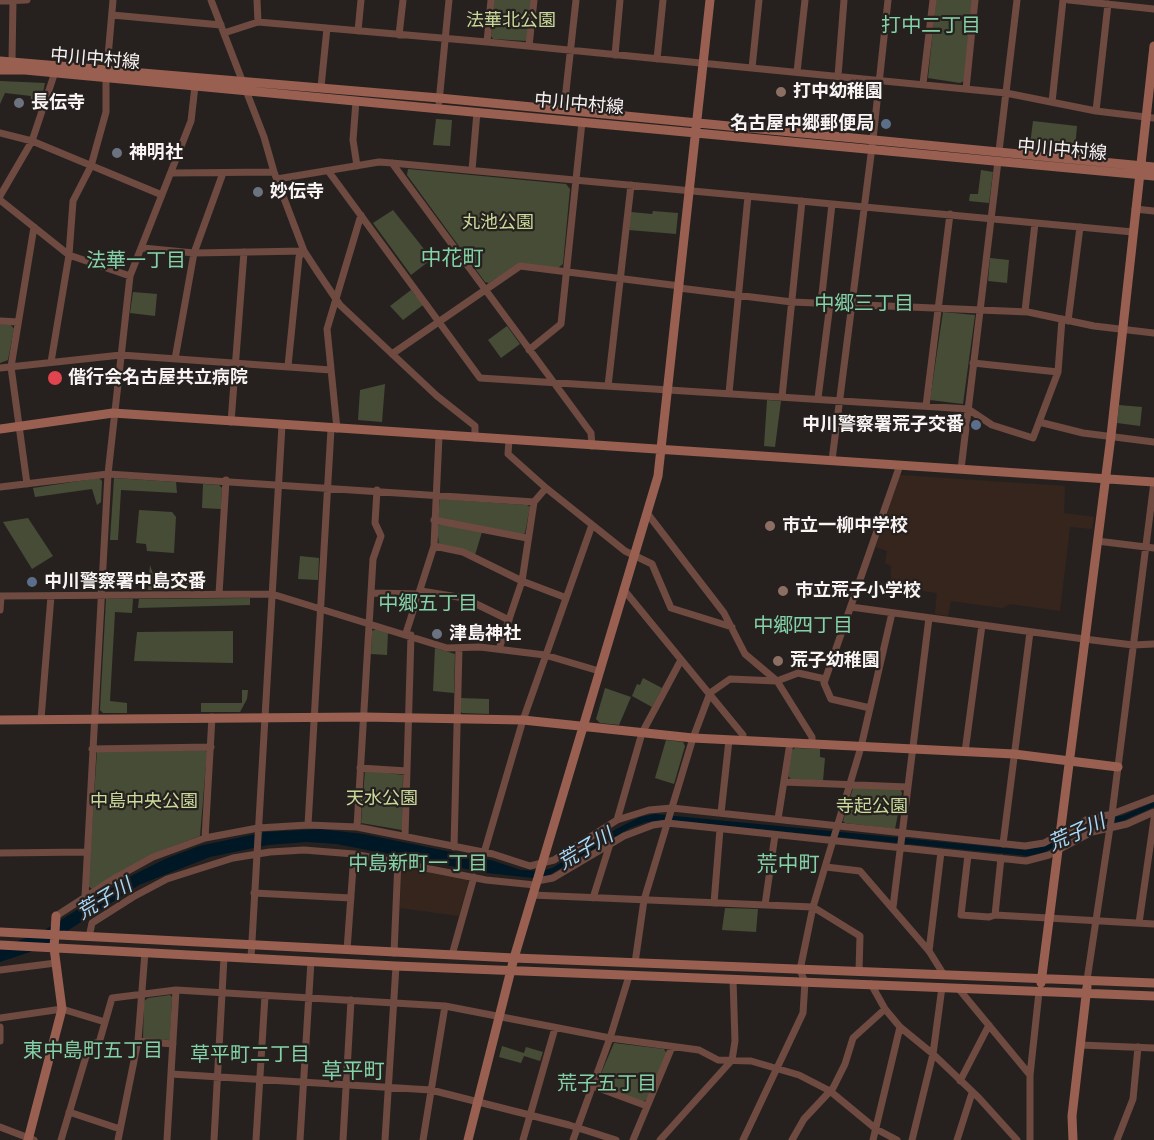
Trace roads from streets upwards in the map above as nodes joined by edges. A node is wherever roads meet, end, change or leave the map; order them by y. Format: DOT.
graph roads {
  1 [pos="27,0"];
  2 [pos="113,0"];
  3 [pos="211,0"];
  4 [pos="257,0"];
  5 [pos="361,0"];
  6 [pos="403,0"];
  7 [pos="448,0"];
  8 [pos="491,0"];
  9 [pos="534,0"];
  10 [pos="576,0"];
  11 [pos="620,0"];
  12 [pos="663,0"];
  13 [pos="710,0"];
  14 [pos="759,0"];
  15 [pos="806,0"];
  16 [pos="844,0"];
  17 [pos="888,0"];
  18 [pos="933,0"];
  19 [pos="975,0"];
  20 [pos="1017,0"];
  21 [pos="1063,0"];
  22 [pos="1069,0"];
  23 [pos="0,1"];
  24 [pos="13,1"];
  25 [pos="1108,4"];
  26 [pos="1154,9"];
  27 [pos="112,15"];
  28 [pos="258,22"];
  29 [pos="221,25"];
  30 [pos="327,28"];
  31 [pos="358,31"];
  32 [pos="224,33"];
  33 [pos="399,35"];
  34 [pos="445,39"];
  35 [pos="487,42"];
  36 [pos="529,46"];
  37 [pos="1154,46"];
  38 [pos="571,51"];
  39 [pos="615,55"];
  40 [pos="657,59"];
  41 [pos="0,61"];
  42 [pos="12,61"];
  43 [pos="703,63"];
  44 [pos="56,68"];
  45 [pos="752,68"];
  46 [pos="0,70"];
  47 [pos="797,72"];
  48 [pos="107,73"];
  49 [pos="838,76"];
  50 [pos="241,80"];
  51 [pos="880,80"];
  52 [pos="923,84"];
  53 [pos="195,86"];
  54 [pos="321,87"];
  55 [pos="966,89"];
  56 [pos="245,90"];
  57 [pos="1006,93"];
  58 [pos="439,98"];
  59 [pos="356,101"];
  60 [pos="1052,102"];
  61 [pos="438,109"];
  62 [pos="564,109"];
  63 [pos="1096,111"];
  64 [pos="477,112"];
  65 [pos="1150,118"];
  66 [pos="582,122"];
  67 [pos="697,122"];
  68 [pos="696,132"];
  69 [pos="0,133"];
  70 [pos="32,141"];
  71 [pos="872,144"];
  72 [pos="999,151"];
  73 [pos="998,161"];
  74 [pos="392,163"];
  75 [pos="91,166"];
  76 [pos="357,166"];
  77 [pos="1154,167"];
  78 [pos="472,170"];
  79 [pos="1140,170"];
  80 [pos="329,172"];
  81 [pos="172,173"];
  82 [pos="223,173"];
  83 [pos="275,176"];
  84 [pos="1154,176"];
  85 [pos="576,180"];
  86 [pos="631,185"];
  87 [pos="690,190"];
  88 [pos="162,195"];
  89 [pos="748,196"];
  90 [pos="0,198"];
  91 [pos="802,201"];
  92 [pos="832,204"];
  93 [pos="863,206"];
  94 [pos="1135,210"];
  95 [pos="1154,211"];
  96 [pos="950,214"];
  97 [pos="361,215"];
  98 [pos="991,218"];
  99 [pos="1035,222"];
  100 [pos="34,227"];
  101 [pos="1080,227"];
  102 [pos="1133,232"];
  103 [pos="143,248"];
  104 [pos="304,251"];
  105 [pos="244,252"];
  106 [pos="194,253"];
  107 [pos="69,255"];
  108 [pos="567,272"];
  109 [pos="130,276"];
  110 [pos="620,279"];
  111 [pos="679,287"];
  112 [pos="484,290"];
  113 [pos="738,295"];
  114 [pos="336,300"];
  115 [pos="792,302"];
  116 [pos="826,303"];
  117 [pos="851,305"];
  118 [pos="938,309"];
  119 [pos="980,311"];
  120 [pos="1024,311"];
  121 [pos="1065,320"];
  122 [pos="0,321"];
  123 [pos="440,321"];
  124 [pos="18,322"];
  125 [pos="1122,329"];
  126 [pos="1154,333"];
  127 [pos="529,350"];
  128 [pos="392,354"];
  129 [pos="121,355"];
  130 [pos="175,359"];
  131 [pos="51,362"];
  132 [pos="236,363"];
  133 [pos="974,363"];
  134 [pos="288,366"];
  135 [pos="11,367"];
  136 [pos="0,368"];
  137 [pos="332,370"];
  138 [pos="1058,372"];
  139 [pos="553,383"];
  140 [pos="608,386"];
  141 [pos="668,390"];
  142 [pos="729,393"];
  143 [pos="782,397"];
  144 [pos="818,399"];
  145 [pos="840,400"];
  146 [pos="926,406"];
  147 [pos="968,409"];
  148 [pos="113,413"];
  149 [pos="231,422"];
  150 [pos="1039,422"];
  151 [pos="282,425"];
  152 [pos="19,426"];
  153 [pos="0,429"];
  154 [pos="334,429"];
  155 [pos="439,436"];
  156 [pos="1110,436"];
  157 [pos="475,438"];
  158 [pos="509,440"];
  159 [pos="1154,442"];
  160 [pos="592,446"];
  161 [pos="662,450"];
  162 [pos="832,460"];
  163 [pos="900,465"];
  164 [pos="961,469"];
  165 [pos="108,474"];
  166 [pos="1105,478"];
  167 [pos="226,480"];
  168 [pos="1154,482"];
  169 [pos="279,483"];
  170 [pos="27,484"];
  171 [pos="0,487"];
  172 [pos="328,487"];
  173 [pos="546,488"];
  174 [pos="377,490"];
  175 [pos="435,494"];
  176 [pos="534,501"];
  177 [pos="647,513"];
  178 [pos="434,520"];
  179 [pos="592,525"];
  180 [pos="528,538"];
  181 [pos="1097,541"];
  182 [pos="434,546"];
  183 [pos="1150,548"];
  184 [pos="634,557"];
  185 [pos="522,581"];
  186 [pos="624,590"];
  187 [pos="420,592"];
  188 [pos="371,593"];
  189 [pos="219,594"];
  190 [pos="272,594"];
  191 [pos="101,595"];
  192 [pos="1,596"];
  193 [pos="51,596"];
  194 [pos="564,597"];
  195 [pos="851,607"];
  196 [pos="321,608"];
  197 [pos="0,610"];
  198 [pos="892,613"];
  199 [pos="928,618"];
  200 [pos="509,620"];
  201 [pos="369,622"];
  202 [pos="982,625"];
  203 [pos="732,627"];
  204 [pos="1030,632"];
  205 [pos="409,634"];
  206 [pos="1084,639"];
  207 [pos="1154,644"];
  208 [pos="1133,645"];
  209 [pos="459,648"];
  210 [pos="500,649"];
  211 [pos="545,655"];
  212 [pos="681,660"];
  213 [pos="599,671"];
  214 [pos="825,679"];
  215 [pos="777,681"];
  216 [pos="710,693"];
  217 [pos="870,708"];
  218 [pos="212,717"];
  219 [pos="265,717"];
  220 [pos="314,717"];
  221 [pos="364,717"];
  222 [pos="408,717"];
  223 [pos="457,718"];
  224 [pos="41,719"];
  225 [pos="94,719"];
  226 [pos="0,720"];
  227 [pos="523,720"];
  228 [pos="583,726"];
  229 [pos="642,733"];
  230 [pos="693,738"];
  231 [pos="729,740"];
  232 [pos="743,740"];
  233 [pos="790,743"];
  234 [pos="812,744"];
  235 [pos="211,747"];
  236 [pos="861,747"];
  237 [pos="92,749"];
  238 [pos="912,749"];
  239 [pos="965,752"];
  240 [pos="1014,754"];
  241 [pos="1069,762"];
  242 [pos="1118,767"];
  243 [pos="360,768"];
  244 [pos="406,771"];
  245 [pos="784,782"];
  246 [pos="850,785"];
  247 [pos="908,787"];
  248 [pos="1154,798"];
  249 [pos="671,809"];
  250 [pos="1154,812"];
  251 [pos="721,813"];
  252 [pos="1112,815"];
  253 [pos="778,819"];
  254 [pos="1154,819"];
  255 [pos="617,820"];
  256 [pos="667,822"];
  257 [pos="308,825"];
  258 [pos="357,827"];
  259 [pos="1109,827"];
  260 [pos="838,828"];
  261 [pos="258,829"];
  262 [pos="720,829"];
  263 [pos="902,834"];
  264 [pos="1060,834"];
  265 [pos="775,835"];
  266 [pos="405,836"];
  267 [pos="205,838"];
  268 [pos="834,840"];
  269 [pos="610,844"];
  270 [pos="1003,844"];
  271 [pos="454,847"];
  272 [pos="900,847"];
  273 [pos="1058,849"];
  274 [pos="87,852"];
  275 [pos="256,852"];
  276 [pos="941,852"];
  277 [pos="0,853"];
  278 [pos="484,853"];
  279 [pos="354,854"];
  280 [pos="968,855"];
  281 [pos="1001,858"];
  282 [pos="398,861"];
  283 [pos="541,866"];
  284 [pos="826,867"];
  285 [pos="474,878"];
  286 [pos="536,883"];
  287 [pos="254,893"];
  288 [pos="532,896"];
  289 [pos="85,897"];
  290 [pos="351,898"];
  291 [pos="593,898"];
  292 [pos="644,900"];
  293 [pos="714,903"];
  294 [pos="765,905"];
  295 [pos="813,907"];
  296 [pos="893,907"];
  297 [pos="995,915"];
  298 [pos="56,918"];
  299 [pos="1049,918"];
  300 [pos="1096,921"];
  301 [pos="1139,923"];
  302 [pos="1154,924"];
  303 [pos="0,932"];
  304 [pos="89,937"];
  305 [pos="54,941"];
  306 [pos="0,945"];
  307 [pos="251,945"];
  308 [pos="347,950"];
  309 [pos="929,951"];
  310 [pos="145,952"];
  311 [pos="394,953"];
  312 [pos="452,955"];
  313 [pos="224,957"];
  314 [pos="251,958"];
  315 [pos="514,958"];
  316 [pos="311,962"];
  317 [pos="56,963"];
  318 [pos="635,963"];
  319 [pos="396,966"];
  320 [pos="0,970"];
  321 [pos="511,970"];
  322 [pos="800,970"];
  323 [pos="859,972"];
  324 [pos="944,975"];
  325 [pos="629,976"];
  326 [pos="733,979"];
  327 [pos="1041,979"];
  328 [pos="1087,980"];
  329 [pos="805,982"];
  330 [pos="1154,983"];
  331 [pos="871,984"];
  332 [pos="942,987"];
  333 [pos="958,988"];
  334 [pos="176,990"];
  335 [pos="1039,992"];
  336 [pos="222,993"];
  337 [pos="1086,993"];
  338 [pos="141,994"];
  339 [pos="265,996"];
  340 [pos="1154,996"];
  341 [pos="309,998"];
  342 [pos="351,1000"];
  343 [pos="393,1003"];
  344 [pos="445,1006"];
  345 [pos="62,1009"];
  346 [pos="885,1009"];
  347 [pos="498,1017"];
  348 [pos="0,1018"];
  349 [pos="105,1022"];
  350 [pos="989,1025"];
  351 [pos="0,1027"];
  352 [pos="900,1027"];
  353 [pos="555,1028"];
  354 [pos="610,1038"];
  355 [pos="0,1041"];
  356 [pos="138,1041"];
  357 [pos="173,1044"];
  358 [pos="1080,1045"];
  359 [pos="672,1047"];
  360 [pos="1138,1047"];
  361 [pos="1154,1048"];
  362 [pos="933,1054"];
  363 [pos="732,1060"];
  364 [pos="776,1070"];
  365 [pos="171,1074"];
  366 [pos="1030,1075"];
  367 [pos="217,1077"];
  368 [pos="260,1080"];
  369 [pos="960,1081"];
  370 [pos="304,1082"];
  371 [pos="346,1085"];
  372 [pos="593,1086"];
  373 [pos="388,1087"];
  374 [pos="431,1090"];
  375 [pos="830,1091"];
  376 [pos="972,1093"];
  377 [pos="477,1102"];
  378 [pos="647,1106"];
  379 [pos="69,1112"];
  380 [pos="529,1115"];
  381 [pos="0,1127"];
  382 [pos="578,1127"];
  383 [pos="120,1129"];
  384 [pos="876,1129"];
  385 [pos="30,1139"];
  386 [pos="61,1140"];
  387 [pos="118,1140"];
  388 [pos="166,1140"];
  389 [pos="213,1140"];
  390 [pos="256,1140"];
  391 [pos="300,1140"];
  392 [pos="343,1140"];
  393 [pos="385,1140"];
  394 [pos="423,1140"];
  395 [pos="468,1140"];
  396 [pos="523,1140"];
  397 [pos="573,1140"];
  398 [pos="612,1140"];
  399 [pos="633,1140"];
  400 [pos="660,1140"];
  401 [pos="743,1140"];
  402 [pos="792,1140"];
  403 [pos="873,1140"];
  404 [pos="897,1140"];
  405 [pos="912,1140"];
  406 [pos="957,1140"];
  407 [pos="1017,1140"];
  408 [pos="1030,1140"];
  409 [pos="1073,1140"];
  410 [pos="1117,1140"];
  1 -- 24 [label="street"];
  2 -- 27 [label="street"];
  3 -- 29 [label="street"];
  4 -- 28 [label="street"];
  5 -- 31 [label="street"];
  6 -- 33 [label="street"];
  7 -- 34 [label="street"];
  8 -- 35 [label="street"];
  9 -- 36 [label="street"];
  10 -- 38 [label="street"];
  11 -- 39 [label="street"];
  12 -- 40 [label="street"];
  13 -- 43 [label="street"];
  14 -- 45 [label="street"];
  15 -- 47 [label="street"];
  16 -- 49 [label="street"];
  17 -- 51 [label="street"];
  18 -- 52 [label="street"];
  19 -- 55 [label="street"];
  20 -- 57 [label="street"];
  21 -- 60 [label="street"];
  22 -- 25 [label="street"];
  23 -- 24 [label="street"];
  24 -- 42 [label="street"];
  25 -- 26 [label="street"];
  25 -- 63 [label="street"];
  27 -- 29 [label="street"];
  27 -- 48 [label="street"];
  28 -- 30 [label="street"];
  28 -- 32 [label="street"];
  29 -- 32 [label="street"];
  30 -- 31 [label="street"];
  30 -- 54 [label="street"];
  31 -- 33 [label="street"];
  32 -- 50 [label="street"];
  33 -- 34 [label="street"];
  34 -- 35 [label="street"];
  34 -- 58 [label="street"];
  35 -- 36 [label="street"];
  36 -- 38 [label="street"];
  37 -- 65 [label="street"];
  38 -- 39 [label="street"];
  38 -- 62 [label="street"];
  39 -- 40 [label="street"];
  40 -- 43 [label="street"];
  41 -- 42 [label="street, 中川中村線"];
  42 -- 44 [label="street, 中川中村線"];
  43 -- 45 [label="street"];
  43 -- 67 [label="street"];
  44 -- 46 [label="street, 中川中村線"];
  44 -- 48 [label="street, 中川中村線"];
  44 -- 70 [label="street"];
  45 -- 47 [label="street"];
  47 -- 49 [label="street"];
  48 -- 50 [label="street, 中川中村線"];
  48 -- 53 [label="street, 中川中村線"];
  48 -- 75 [label="street"];
  49 -- 51 [label="street"];
  50 -- 54 [label="street, 中川中村線"];
  50 -- 56 [label="street"];
  51 -- 52 [label="street"];
  51 -- 71 [label="street"];
  52 -- 55 [label="street"];
  53 -- 56 [label="street, 中川中村線"];
  53 -- 81 [label="street"];
  54 -- 58 [label="street, 中川中村線"];
  55 -- 57 [label="street"];
  56 -- 59 [label="street, 中川中村線"];
  56 -- 83 [label="street"];
  57 -- 60 [label="street"];
  57 -- 72 [label="street"];
  58 -- 61 [label="street"];
  58 -- 62 [label="street, 中川中村線"];
  59 -- 61 [label="street, 中川中村線"];
  59 -- 76 [label="street"];
  60 -- 63 [label="street"];
  61 -- 64 [label="street, 中川中村線"];
  62 -- 67 [label="street, 中川中村線"];
  63 -- 65 [label="street"];
  64 -- 66 [label="street, 中川中村線"];
  64 -- 78 [label="street"];
  65 -- 79 [label="street"];
  66 -- 68 [label="street, 中川中村線"];
  66 -- 85 [label="street"];
  67 -- 68 [label="street"];
  67 -- 71 [label="street, 中川中村線"];
  68 -- 71 [label="street, 中川中村線"];
  68 -- 87 [label="street"];
  69 -- 70 [label="street"];
  70 -- 75 [label="street"];
  70 -- 90 [label="street"];
  71 -- 72 [label="street, 中川中村線"];
  71 -- 73 [label="street, 中川中村線"];
  71 -- 93 [label="street"];
  72 -- 79 [label="street, 中川中村線"];
  73 -- 79 [label="street, 中川中村線"];
  73 -- 98 [label="street"];
  74 -- 76 [label="street"];
  74 -- 78 [label="street"];
  74 -- 112 [label="street"];
  75 -- 88 [label="street"];
  75 -- 107 [label="street"];
  76 -- 80 [label="street"];
  77 -- 79 [label="street, 中川中村線"];
  78 -- 85 [label="street"];
  79 -- 84 [label="street, 中川中村線"];
  79 -- 94 [label="street"];
  80 -- 83 [label="street"];
  80 -- 97 [label="street"];
  81 -- 82 [label="street"];
  81 -- 88 [label="street"];
  82 -- 83 [label="street"];
  82 -- 106 [label="street"];
  83 -- 104 [label="street"];
  85 -- 86 [label="street"];
  85 -- 108 [label="street"];
  86 -- 87 [label="street"];
  86 -- 110 [label="street"];
  87 -- 89 [label="street"];
  87 -- 111 [label="street"];
  88 -- 103 [label="street"];
  89 -- 91 [label="street"];
  89 -- 113 [label="street"];
  90 -- 100 [label="street"];
  91 -- 92 [label="street"];
  91 -- 115 [label="street"];
  92 -- 93 [label="street"];
  92 -- 116 [label="street"];
  93 -- 96 [label="street"];
  93 -- 117 [label="street"];
  94 -- 95 [label="street"];
  94 -- 102 [label="street"];
  96 -- 98 [label="street"];
  96 -- 118 [label="street"];
  97 -- 114 [label="street"];
  97 -- 123 [label="street"];
  98 -- 99 [label="street"];
  98 -- 119 [label="street"];
  99 -- 101 [label="street"];
  99 -- 120 [label="street"];
  100 -- 107 [label="street"];
  100 -- 124 [label="street"];
  101 -- 102 [label="street"];
  101 -- 121 [label="street"];
  102 -- 125 [label="street"];
  103 -- 106 [label="street"];
  103 -- 109 [label="street"];
  104 -- 105 [label="street"];
  104 -- 114 [label="street"];
  104 -- 134 [label="street"];
  105 -- 106 [label="street"];
  105 -- 132 [label="street"];
  106 -- 130 [label="street"];
  107 -- 109 [label="street"];
  107 -- 131 [label="street"];
  108 -- 110 [label="street"];
  108 -- 112 [label="street"];
  108 -- 127 [label="street"];
  109 -- 129 [label="street"];
  110 -- 111 [label="street"];
  110 -- 140 [label="street"];
  111 -- 113 [label="street"];
  111 -- 141 [label="street"];
  112 -- 123 [label="street"];
  112 -- 127 [label="street"];
  113 -- 115 [label="street"];
  113 -- 142 [label="street"];
  114 -- 128 [label="street"];
  114 -- 137 [label="street"];
  115 -- 116 [label="street"];
  115 -- 143 [label="street"];
  116 -- 117 [label="street"];
  116 -- 144 [label="street"];
  117 -- 118 [label="street"];
  117 -- 145 [label="street"];
  118 -- 119 [label="street"];
  118 -- 146 [label="street"];
  119 -- 120 [label="street"];
  119 -- 133 [label="street"];
  120 -- 121 [label="street"];
  121 -- 125 [label="street"];
  121 -- 138 [label="street"];
  122 -- 124 [label="street"];
  123 -- 128 [label="street"];
  123 -- 139 [label="street"];
  124 -- 135 [label="street"];
  125 -- 126 [label="street"];
  125 -- 156 [label="street"];
  127 -- 139 [label="street"];
  128 -- 157 [label="street"];
  129 -- 130 [label="street"];
  129 -- 131 [label="street"];
  129 -- 148 [label="street"];
  130 -- 132 [label="street"];
  131 -- 135 [label="street"];
  132 -- 134 [label="street"];
  132 -- 149 [label="street"];
  133 -- 138 [label="street"];
  133 -- 147 [label="street"];
  134 -- 137 [label="street"];
  135 -- 136 [label="street"];
  135 -- 152 [label="street"];
  137 -- 154 [label="street"];
  138 -- 150 [label="street"];
  139 -- 140 [label="street"];
  139 -- 160 [label="street"];
  140 -- 141 [label="street"];
  141 -- 142 [label="street"];
  141 -- 161 [label="street"];
  142 -- 143 [label="street"];
  143 -- 144 [label="street"];
  144 -- 145 [label="street"];
  145 -- 146 [label="street"];
  145 -- 162 [label="street"];
  146 -- 147 [label="street"];
  147 -- 150 [label="street"];
  147 -- 164 [label="street"];
  148 -- 149 [label="street"];
  148 -- 152 [label="street"];
  148 -- 165 [label="street"];
  149 -- 151 [label="street"];
  150 -- 156 [label="street"];
  151 -- 154 [label="street"];
  151 -- 169 [label="street"];
  152 -- 153 [label="street"];
  152 -- 170 [label="street"];
  154 -- 155 [label="street"];
  154 -- 172 [label="street"];
  155 -- 157 [label="street"];
  155 -- 175 [label="street"];
  156 -- 159 [label="street"];
  156 -- 166 [label="street"];
  157 -- 158 [label="street"];
  158 -- 160 [label="street"];
  158 -- 173 [label="street"];
  160 -- 161 [label="street"];
  161 -- 162 [label="street"];
  161 -- 177 [label="street"];
  162 -- 163 [label="street"];
  163 -- 164 [label="street"];
  163 -- 195 [label="street"];
  164 -- 166 [label="street"];
  165 -- 167 [label="street"];
  165 -- 170 [label="street"];
  165 -- 191 [label="street"];
  166 -- 168 [label="street"];
  166 -- 181 [label="street"];
  167 -- 169 [label="street"];
  167 -- 189 [label="street"];
  168 -- 183 [label="street"];
  169 -- 172 [label="street"];
  169 -- 190 [label="street"];
  170 -- 171 [label="street"];
  172 -- 174 [label="street"];
  172 -- 196 [label="street"];
  173 -- 176 [label="street"];
  173 -- 179 [label="street"];
  174 -- 175 [label="street"];
  174 -- 188 [label="street"];
  175 -- 176 [label="street"];
  175 -- 178 [label="street"];
  176 -- 180 [label="street"];
  177 -- 184 [label="street"];
  177 -- 203 [label="street"];
  178 -- 180 [label="street"];
  178 -- 182 [label="street"];
  179 -- 184 [label="street"];
  179 -- 194 [label="street"];
  180 -- 185 [label="street"];
  181 -- 183 [label="street"];
  181 -- 206 [label="street"];
  182 -- 185 [label="street"];
  182 -- 187 [label="street"];
  183 -- 208 [label="street"];
  184 -- 186 [label="street"];
  184 -- 203 [label="street"];
  185 -- 194 [label="street"];
  185 -- 200 [label="street"];
  186 -- 212 [label="street"];
  186 -- 213 [label="street"];
  187 -- 188 [label="street"];
  187 -- 200 [label="street"];
  187 -- 205 [label="street"];
  188 -- 201 [label="street"];
  189 -- 190 [label="street"];
  189 -- 191 [label="street"];
  190 -- 196 [label="street"];
  190 -- 219 [label="street"];
  191 -- 193 [label="street"];
  191 -- 225 [label="street"];
  192 -- 193 [label="street"];
  192 -- 197 [label="street"];
  193 -- 224 [label="street"];
  194 -- 211 [label="street"];
  195 -- 198 [label="street"];
  195 -- 214 [label="street"];
  196 -- 201 [label="street"];
  196 -- 220 [label="street"];
  198 -- 199 [label="street"];
  198 -- 217 [label="street"];
  199 -- 202 [label="street"];
  199 -- 238 [label="street"];
  200 -- 210 [label="street"];
  201 -- 205 [label="street"];
  201 -- 221 [label="street"];
  202 -- 204 [label="street"];
  202 -- 239 [label="street"];
  203 -- 215 [label="street"];
  204 -- 206 [label="street"];
  204 -- 240 [label="street"];
  205 -- 209 [label="street"];
  205 -- 222 [label="street"];
  206 -- 208 [label="street"];
  206 -- 241 [label="street"];
  207 -- 208 [label="street"];
  208 -- 242 [label="street"];
  209 -- 210 [label="street"];
  209 -- 223 [label="street"];
  210 -- 211 [label="street"];
  211 -- 213 [label="street"];
  211 -- 227 [label="street"];
  212 -- 216 [label="street"];
  212 -- 229 [label="street"];
  213 -- 228 [label="street"];
  214 -- 215 [label="street"];
  214 -- 217 [label="street"];
  215 -- 216 [label="street"];
  215 -- 234 [label="street"];
  216 -- 230 [label="street"];
  216 -- 232 [label="street"];
  217 -- 236 [label="street"];
  218 -- 219 [label="street"];
  218 -- 225 [label="street"];
  218 -- 235 [label="street"];
  219 -- 220 [label="street"];
  219 -- 261 [label="street"];
  220 -- 221 [label="street"];
  220 -- 257 [label="street"];
  221 -- 222 [label="street"];
  221 -- 243 [label="street"];
  222 -- 223 [label="street"];
  222 -- 244 [label="street"];
  223 -- 227 [label="street"];
  223 -- 271 [label="street"];
  224 -- 225 [label="street"];
  224 -- 226 [label="street"];
  225 -- 237 [label="street"];
  227 -- 228 [label="street"];
  227 -- 278 [label="street"];
  228 -- 229 [label="street"];
  228 -- 283 [label="street"];
  229 -- 230 [label="street"];
  229 -- 255 [label="street"];
  230 -- 231 [label="street"];
  230 -- 249 [label="street"];
  231 -- 232 [label="street"];
  231 -- 251 [label="street"];
  232 -- 233 [label="street"];
  233 -- 234 [label="street"];
  233 -- 245 [label="street"];
  234 -- 236 [label="street"];
  235 -- 237 [label="street"];
  235 -- 267 [label="street"];
  236 -- 238 [label="street"];
  236 -- 246 [label="street"];
  237 -- 274 [label="street"];
  238 -- 239 [label="street"];
  238 -- 247 [label="street"];
  239 -- 240 [label="street"];
  240 -- 241 [label="street"];
  240 -- 270 [label="street"];
  241 -- 242 [label="street"];
  241 -- 264 [label="street"];
  242 -- 252 [label="street"];
  243 -- 244 [label="street"];
  243 -- 258 [label="street"];
  244 -- 266 [label="street"];
  245 -- 246 [label="street"];
  245 -- 253 [label="street"];
  246 -- 247 [label="street"];
  246 -- 260 [label="street"];
  247 -- 263 [label="street"];
  248 -- 252 [label="street"];
  249 -- 251 [label="street"];
  249 -- 255 [label="street"];
  249 -- 256 [label="street"];
  250 -- 259 [label="street"];
  251 -- 253 [label="street"];
  252 -- 259 [label="street"];
  252 -- 264 [label="street"];
  253 -- 260 [label="street"];
  254 -- 301 [label="street"];
  255 -- 283 [label="street"];
  256 -- 262 [label="street"];
  256 -- 269 [label="street"];
  256 -- 292 [label="street"];
  257 -- 258 [label="street"];
  257 -- 261 [label="street"];
  258 -- 266 [label="street"];
  259 -- 273 [label="street"];
  259 -- 300 [label="street"];
  260 -- 263 [label="street"];
  260 -- 268 [label="street"];
  261 -- 267 [label="street"];
  261 -- 275 [label="street"];
  262 -- 265 [label="street"];
  262 -- 293 [label="street"];
  263 -- 270 [label="street"];
  263 -- 272 [label="street"];
  264 -- 270 [label="street"];
  264 -- 273 [label="street"];
  265 -- 268 [label="street"];
  265 -- 294 [label="street"];
  266 -- 271 [label="street"];
  267 -- 289 [label="street"];
  268 -- 272 [label="street"];
  268 -- 284 [label="street"];
  269 -- 286 [label="street"];
  269 -- 291 [label="street"];
  271 -- 278 [label="street"];
  272 -- 276 [label="street"];
  272 -- 296 [label="street"];
  273 -- 281 [label="street"];
  273 -- 299 [label="street"];
  274 -- 277 [label="street"];
  274 -- 289 [label="street"];
  275 -- 279 [label="street"];
  275 -- 287 [label="street"];
  275 -- 304 [label="street"];
  276 -- 280 [label="street"];
  276 -- 309 [label="street"];
  278 -- 283 [label="street"];
  279 -- 282 [label="street"];
  279 -- 290 [label="street"];
  280 -- 281 [label="street"];
  280 -- 297 [label="street"];
  281 -- 297 [label="street"];
  282 -- 285 [label="street"];
  282 -- 311 [label="street"];
  283 -- 286 [label="street"];
  284 -- 295 [label="street"];
  284 -- 296 [label="street"];
  285 -- 286 [label="street"];
  285 -- 312 [label="street"];
  286 -- 288 [label="street"];
  287 -- 290 [label="street"];
  287 -- 307 [label="street"];
  288 -- 291 [label="street"];
  288 -- 315 [label="street"];
  289 -- 298 [label="street"];
  290 -- 308 [label="street"];
  291 -- 292 [label="street"];
  292 -- 293 [label="street"];
  292 -- 318 [label="street"];
  293 -- 294 [label="street"];
  294 -- 295 [label="street"];
  295 -- 322 [label="street"];
  295 -- 323 [label="street"];
  296 -- 309 [label="street"];
  297 -- 299 [label="street"];
  298 -- 305 [label="street"];
  299 -- 300 [label="street"];
  299 -- 327 [label="street"];
  300 -- 301 [label="street"];
  300 -- 328 [label="street"];
  301 -- 302 [label="street"];
  303 -- 305 [label="street"];
  304 -- 305 [label="street"];
  304 -- 307 [label="street"];
  305 -- 306 [label="street"];
  305 -- 310 [label="street"];
  305 -- 317 [label="street"];
  307 -- 308 [label="street"];
  307 -- 314 [label="street"];
  308 -- 311 [label="street"];
  309 -- 324 [label="street"];
  310 -- 313 [label="street"];
  310 -- 338 [label="street"];
  311 -- 312 [label="street"];
  312 -- 315 [label="street"];
  313 -- 314 [label="street"];
  313 -- 336 [label="street"];
  314 -- 316 [label="street"];
  315 -- 318 [label="street"];
  315 -- 321 [label="street"];
  316 -- 319 [label="street"];
  316 -- 341 [label="street"];
  317 -- 320 [label="street"];
  317 -- 345 [label="street"];
  318 -- 322 [label="street"];
  319 -- 321 [label="street"];
  319 -- 343 [label="street"];
  321 -- 325 [label="street"];
  321 -- 347 [label="street"];
  322 -- 323 [label="street"];
  322 -- 329 [label="street"];
  323 -- 324 [label="street"];
  324 -- 327 [label="street"];
  325 -- 326 [label="street"];
  325 -- 354 [label="street"];
  326 -- 329 [label="street"];
  326 -- 363 [label="street"];
  327 -- 328 [label="street"];
  327 -- 335 [label="street"];
  328 -- 330 [label="street"];
  328 -- 337 [label="street"];
  329 -- 331 [label="street"];
  329 -- 364 [label="street"];
  331 -- 332 [label="street"];
  331 -- 346 [label="street"];
  332 -- 333 [label="street"];
  332 -- 362 [label="street"];
  333 -- 335 [label="street"];
  333 -- 350 [label="street"];
  334 -- 336 [label="street"];
  334 -- 338 [label="street"];
  334 -- 357 [label="street"];
  335 -- 337 [label="street"];
  335 -- 366 [label="street"];
  336 -- 339 [label="street"];
  336 -- 367 [label="street"];
  337 -- 340 [label="street"];
  337 -- 358 [label="street"];
  338 -- 349 [label="street"];
  338 -- 356 [label="street"];
  339 -- 341 [label="street"];
  339 -- 368 [label="street"];
  341 -- 342 [label="street"];
  341 -- 370 [label="street"];
  342 -- 343 [label="street"];
  342 -- 371 [label="street"];
  343 -- 344 [label="street"];
  343 -- 373 [label="street"];
  344 -- 347 [label="street"];
  344 -- 374 [label="street"];
  345 -- 348 [label="street"];
  345 -- 349 [label="street"];
  345 -- 385 [label="street"];
  346 -- 352 [label="street"];
  346 -- 375 [label="street"];
  347 -- 353 [label="street"];
  347 -- 377 [label="street"];
  349 -- 379 [label="street"];
  350 -- 366 [label="street"];
  350 -- 369 [label="street"];
  351 -- 355 [label="street"];
  352 -- 362 [label="street"];
  352 -- 384 [label="street"];
  353 -- 354 [label="street"];
  353 -- 380 [label="street"];
  354 -- 359 [label="street"];
  354 -- 372 [label="street"];
  356 -- 357 [label="street"];
  356 -- 383 [label="street"];
  357 -- 365 [label="street"];
  358 -- 360 [label="street"];
  358 -- 409 [label="street"];
  359 -- 363 [label="street"];
  359 -- 378 [label="street"];
  360 -- 361 [label="street"];
  360 -- 410 [label="street"];
  362 -- 369 [label="street"];
  362 -- 405 [label="street"];
  363 -- 364 [label="street"];
  363 -- 400 [label="street"];
  364 -- 375 [label="street"];
  364 -- 401 [label="street"];
  365 -- 367 [label="street"];
  365 -- 388 [label="street"];
  366 -- 408 [label="street"];
  367 -- 368 [label="street"];
  367 -- 389 [label="street"];
  368 -- 370 [label="street"];
  368 -- 390 [label="street"];
  369 -- 376 [label="street"];
  370 -- 371 [label="street"];
  370 -- 391 [label="street"];
  371 -- 373 [label="street"];
  371 -- 392 [label="street"];
  372 -- 378 [label="street"];
  372 -- 382 [label="street"];
  373 -- 374 [label="street"];
  373 -- 393 [label="street"];
  374 -- 377 [label="street"];
  374 -- 394 [label="street"];
  375 -- 384 [label="street"];
  375 -- 402 [label="street"];
  376 -- 406 [label="street"];
  376 -- 407 [label="street"];
  377 -- 380 [label="street"];
  377 -- 395 [label="street"];
  378 -- 399 [label="street"];
  379 -- 383 [label="street"];
  379 -- 386 [label="street"];
  380 -- 382 [label="street"];
  380 -- 396 [label="street"];
  381 -- 385 [label="street"];
  382 -- 397 [label="street"];
  382 -- 398 [label="street"];
  383 -- 387 [label="street"];
  384 -- 403 [label="street"];
  384 -- 404 [label="street"];
}
